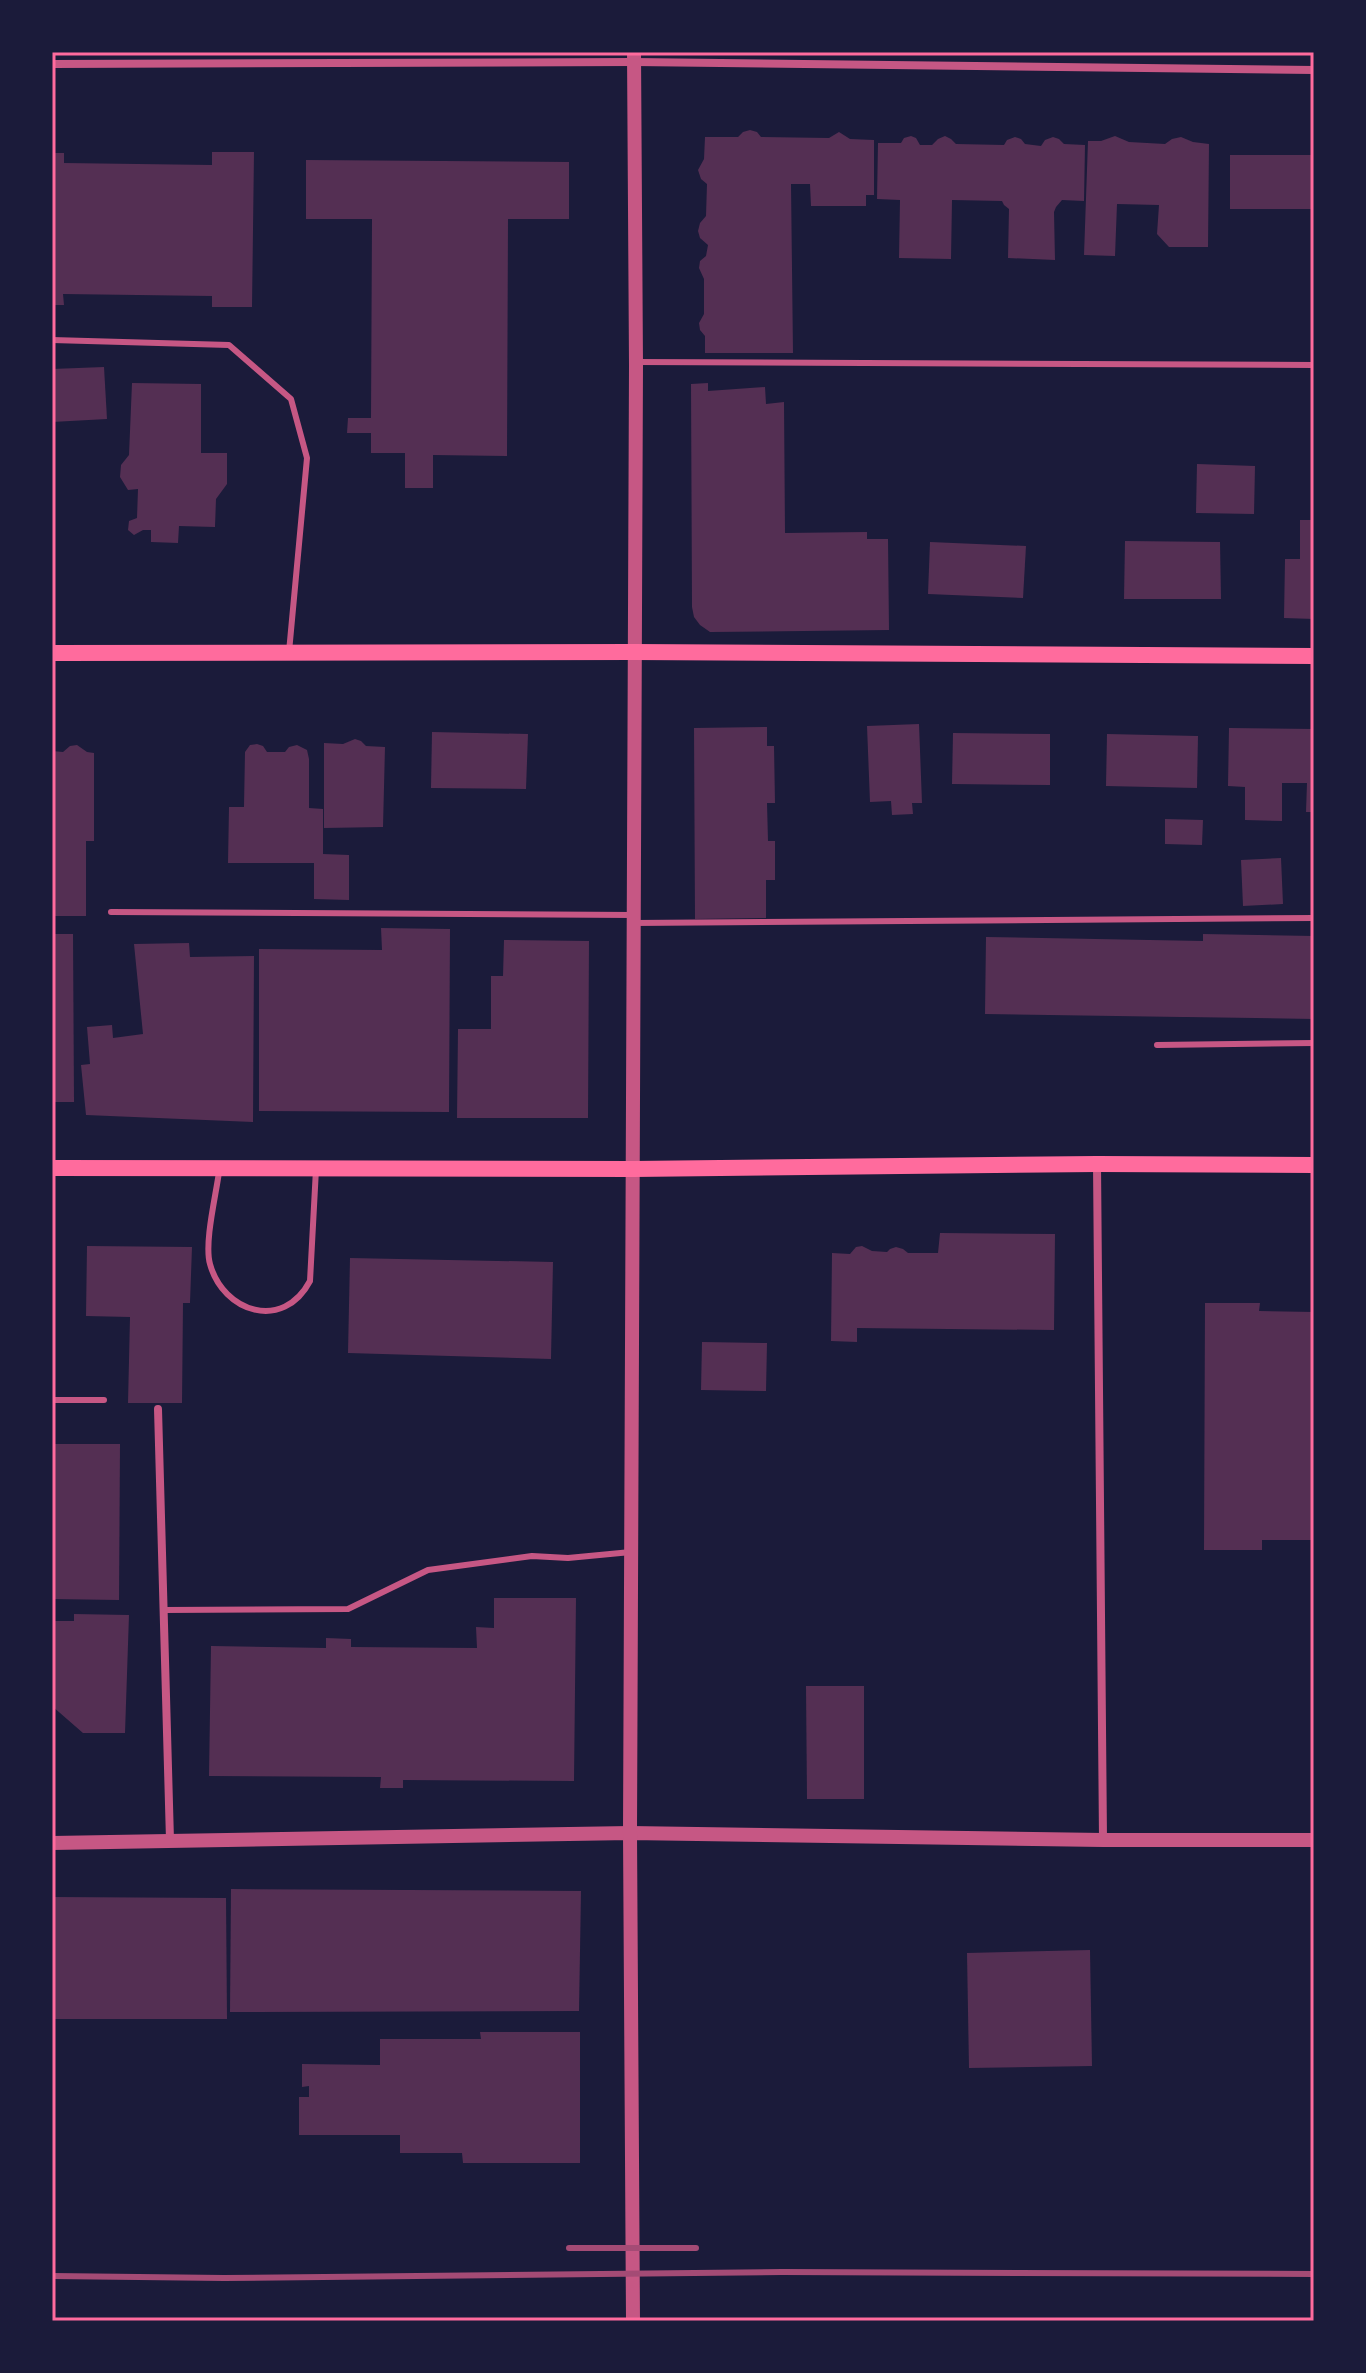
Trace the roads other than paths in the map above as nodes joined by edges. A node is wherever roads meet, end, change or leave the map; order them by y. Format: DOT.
graph roads {
  1 [pos="634,57"];
  2 [pos="52,64"];
  3 [pos="1314,70"];
  4 [pos="52,340"];
  5 [pos="635,362"];
  6 [pos="1314,365"];
  7 [pos="289,652"];
  8 [pos="633,652"];
  9 [pos="52,653"];
  10 [pos="1314,656"];
  11 [pos="111,912"];
  12 [pos="1314,918"];
  13 [pos="633,919"];
  14 [pos="1314,1043"];
  15 [pos="1157,1045"];
  16 [pos="1097,1164"];
  17 [pos="1314,1165"];
  18 [pos="52,1168"];
  19 [pos="219,1168"];
  20 [pos="316,1169"];
  21 [pos="633,1169"];
  22 [pos="52,1400"];
  23 [pos="104,1400"];
  24 [pos="158,1409"];
  25 [pos="631,1552"];
  26 [pos="164,1610"];
  27 [pos="630,1833"];
  28 [pos="170,1840"];
  29 [pos="1103,1840"];
  30 [pos="1314,1840"];
  31 [pos="52,1843"];
  32 [pos="633,2321"];
  1 -- 2 [label="street"];
  1 -- 3 [label="street"];
  1 -- 5 [label="street"];
  4 -- 7 [label="lane"];
  5 -- 6 [label="lane"];
  5 -- 8 [label="street"];
  7 -- 8 [label="main road"];
  7 -- 9 [label="main road"];
  8 -- 10 [label="main road"];
  8 -- 13 [label="street"];
  11 -- 13 [label="lane"];
  12 -- 13 [label="lane"];
  13 -- 21 [label="street"];
  14 -- 15 [label="lane"];
  16 -- 17 [label="main road"];
  16 -- 21 [label="main road"];
  16 -- 29 [label="street"];
  18 -- 19 [label="main road"];
  19 -- 20 [label="main road"];
  19 -- 20 [label="lane"];
  20 -- 21 [label="main road"];
  21 -- 25 [label="street"];
  22 -- 23 [label="lane"];
  24 -- 26 [label="street"];
  25 -- 26 [label="lane"];
  25 -- 27 [label="street"];
  26 -- 28 [label="street"];
  27 -- 28 [label="street"];
  27 -- 29 [label="street"];
  27 -- 32 [label="street"];
  28 -- 31 [label="street"];
  29 -- 30 [label="street"];
}
